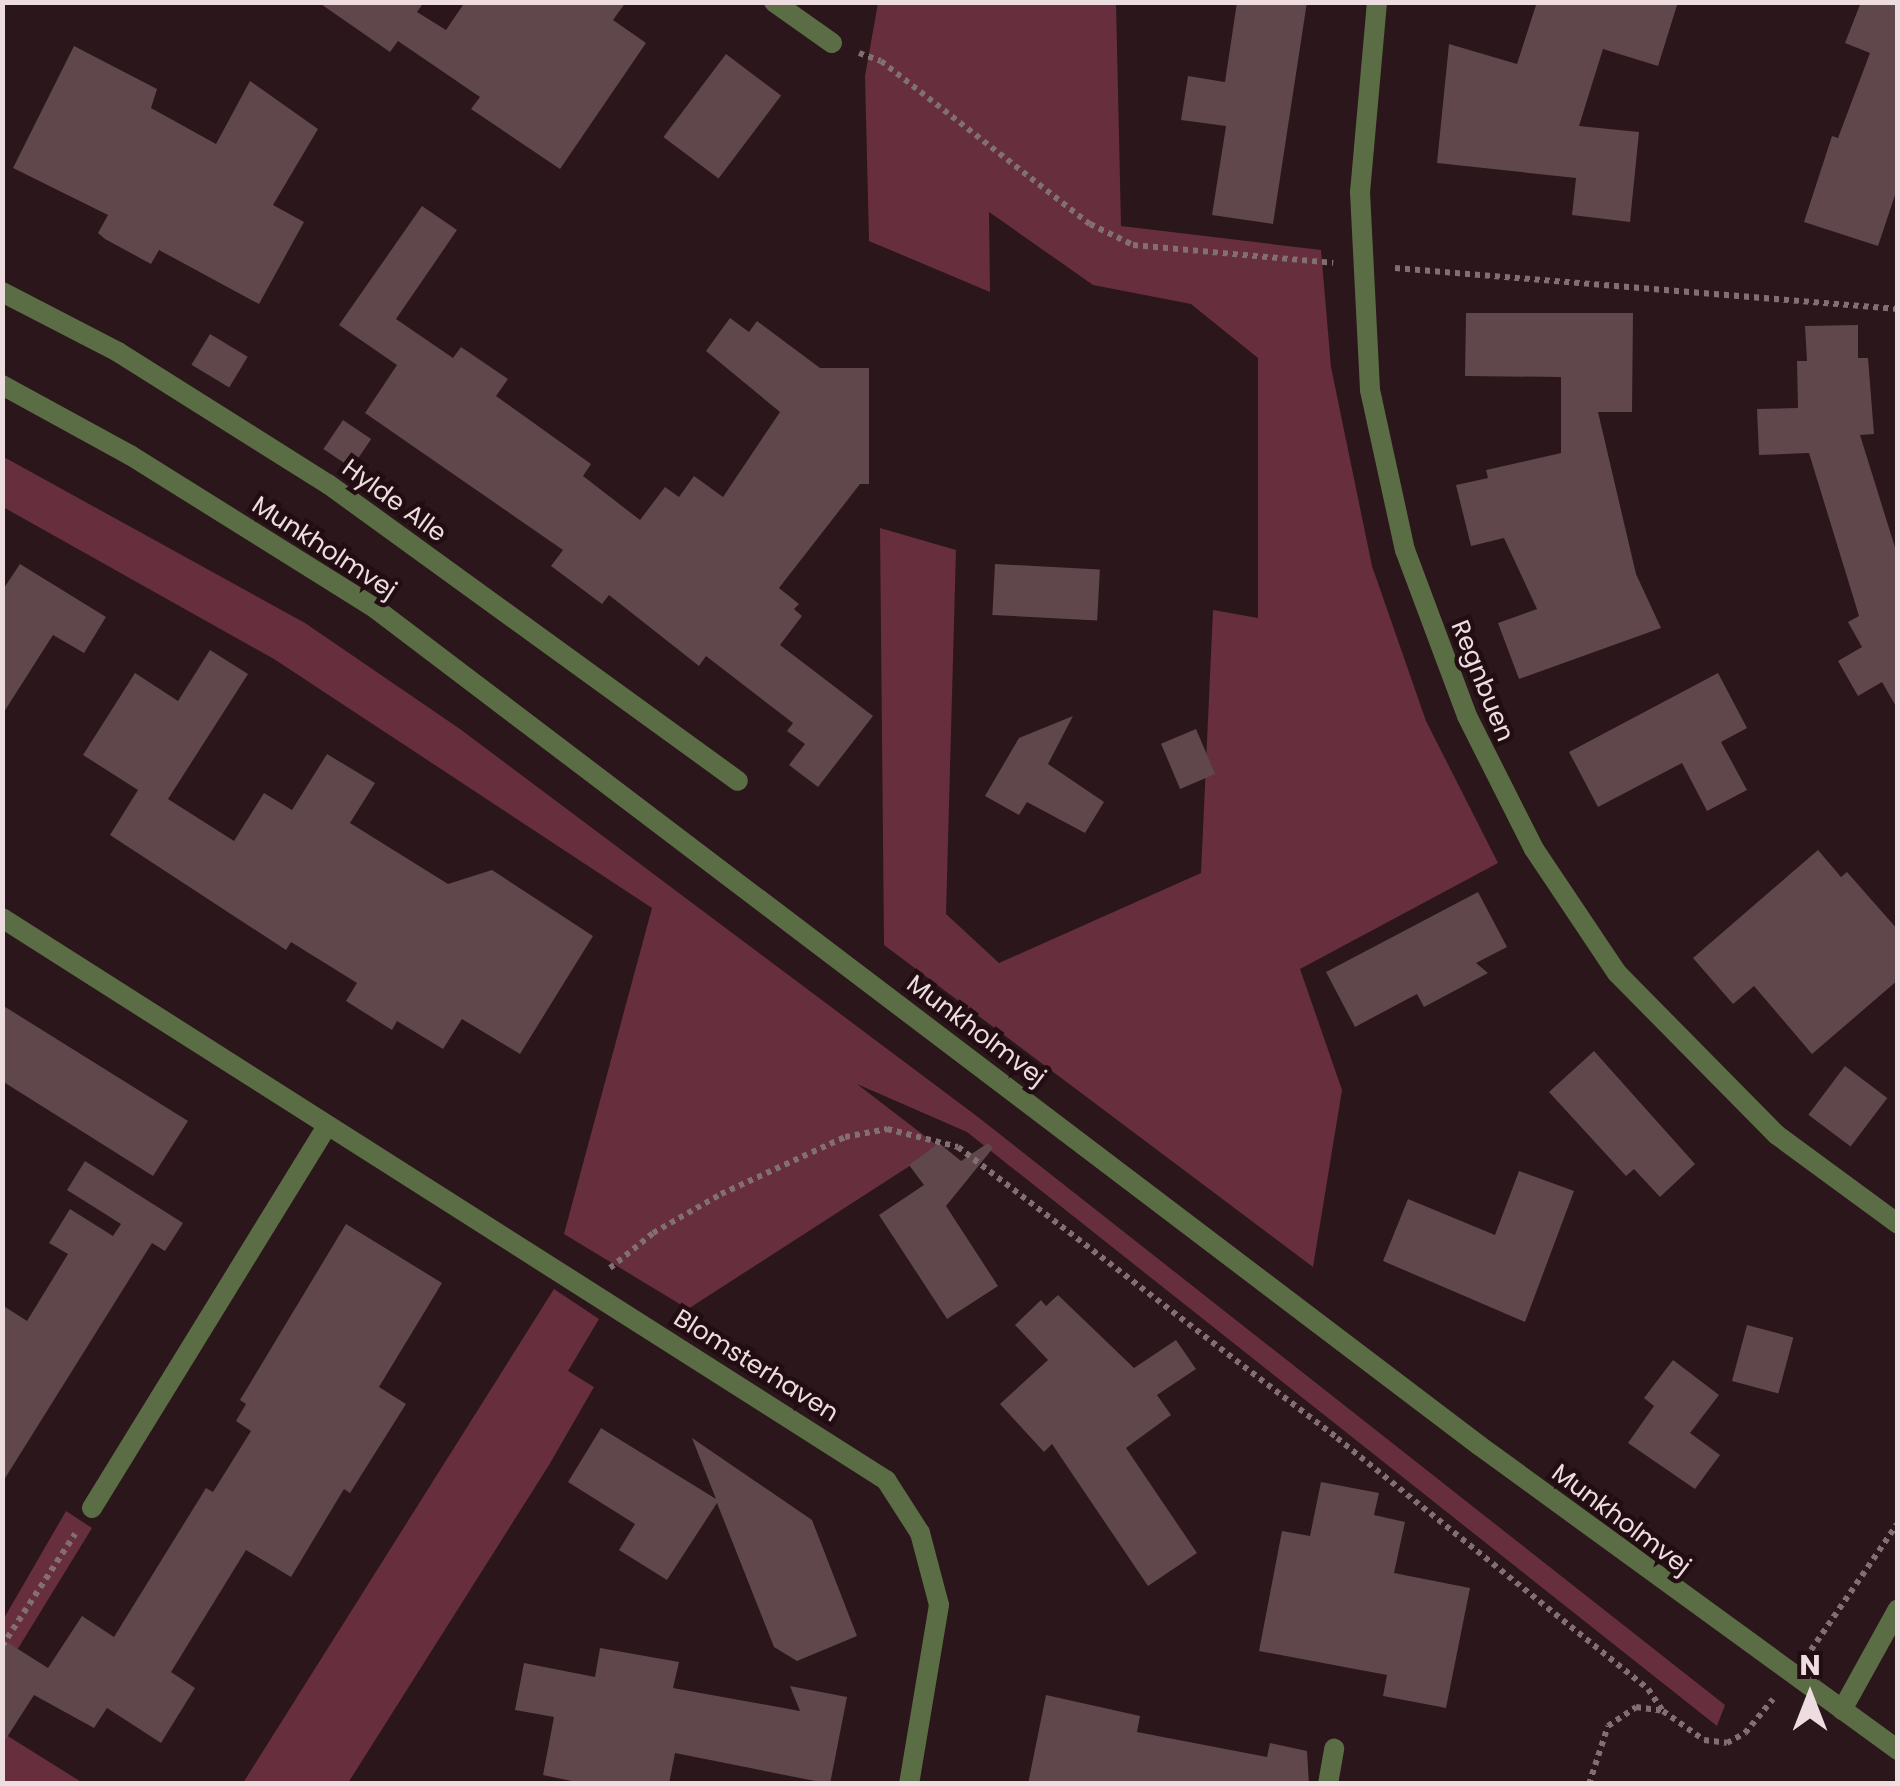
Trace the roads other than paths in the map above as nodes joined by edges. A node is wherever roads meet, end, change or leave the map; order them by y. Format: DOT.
graph roads {
  1 [pos="774,2"];
  2 [pos="1377,2"];
  3 [pos="832,43"];
  4 [pos="2,292"];
  5 [pos="2,385"];
  6 [pos="738,781"];
  7 [pos="2,918"];
  8 [pos="327,1126"];
  9 [pos="1898,1224"];
  10 [pos="92,1508"];
  11 [pos="1898,1609"];
  12 [pos="1842,1710"];
  13 [pos="1334,1749"];
  14 [pos="1898,1750"];
  15 [pos="908,1784"];
  16 [pos="1328,1784"];
  1 -- 3 [label="street"];
  2 -- 9 [label="street, Regnbuen"];
  4 -- 6 [label="street, Hylde Alle"];
  5 -- 12 [label="street, Munkholmvej"];
  7 -- 8 [label="street, Blomsterhaven"];
  8 -- 10 [label="street"];
  8 -- 15 [label="street, Blomsterhaven"];
  11 -- 12 [label="street"];
  12 -- 14 [label="street, Munkholmvej"];
  13 -- 16 [label="street"];
}
